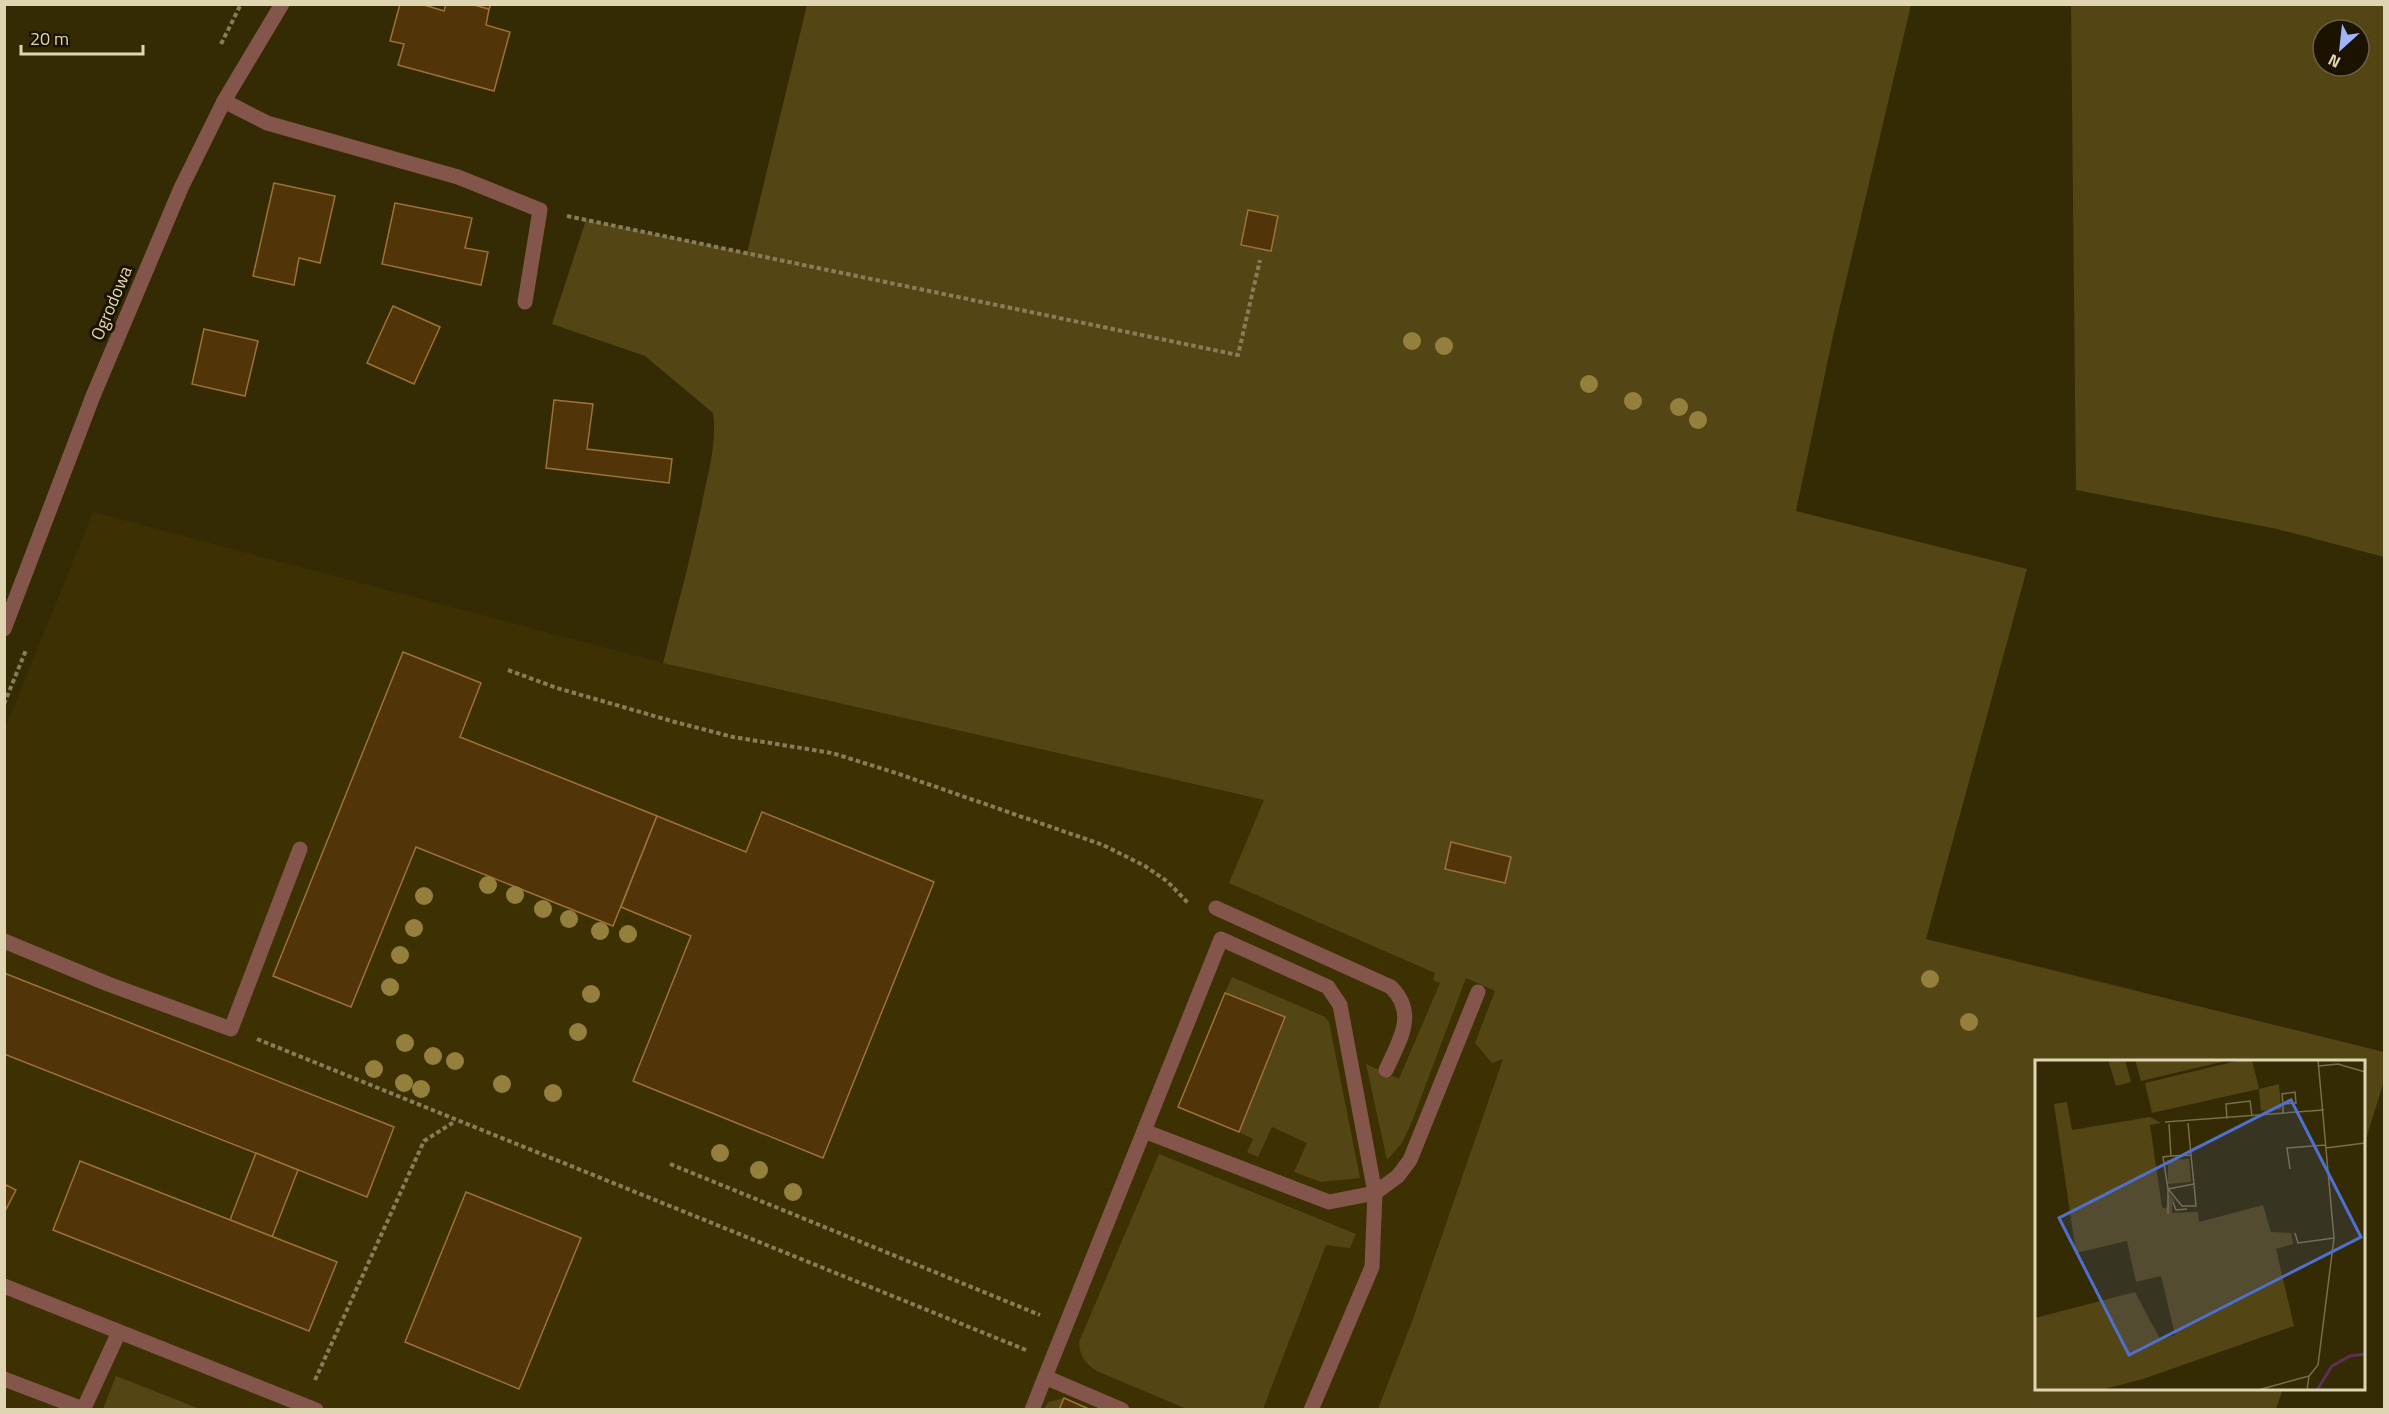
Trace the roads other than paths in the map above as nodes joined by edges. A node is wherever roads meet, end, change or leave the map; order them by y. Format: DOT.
graph roads {
  1 [pos="282,4"];
  2 [pos="224,101"];
  3 [pos="525,302"];
  4 [pos="4,629"];
  5 [pos="300,849"];
  6 [pos="1216,908"];
  7 [pos="1231,915"];
  8 [pos="1221,939"];
  9 [pos="4,941"];
  10 [pos="1478,992"];
  11 [pos="1386,1070"];
  12 [pos="1144,1131"];
  13 [pos="1375,1193"];
  14 [pos="4,1286"];
  15 [pos="119,1332"];
  16 [pos="1045,1377"];
  17 [pos="4,1379"];
  18 [pos="83,1409"];
  19 [pos="316,1410"];
  20 [pos="1032,1410"];
  21 [pos="1122,1410"];
  22 [pos="1311,1410"];
  1 -- 2 [label="street, Ogrodowa"];
  2 -- 3 [label="street"];
  2 -- 4 [label="street, Ogrodowa"];
  5 -- 9 [label="street"];
  6 -- 7 [label="street"];
  7 -- 8 [label="street"];
  7 -- 11 [label="street"];
  8 -- 12 [label="street"];
  8 -- 13 [label="street"];
  10 -- 13 [label="street"];
  12 -- 13 [label="street"];
  12 -- 16 [label="street"];
  13 -- 22 [label="street"];
  14 -- 15 [label="street"];
  15 -- 18 [label="street"];
  15 -- 19 [label="street"];
  16 -- 20 [label="street"];
  16 -- 21 [label="street"];
  17 -- 18 [label="street"];
}
